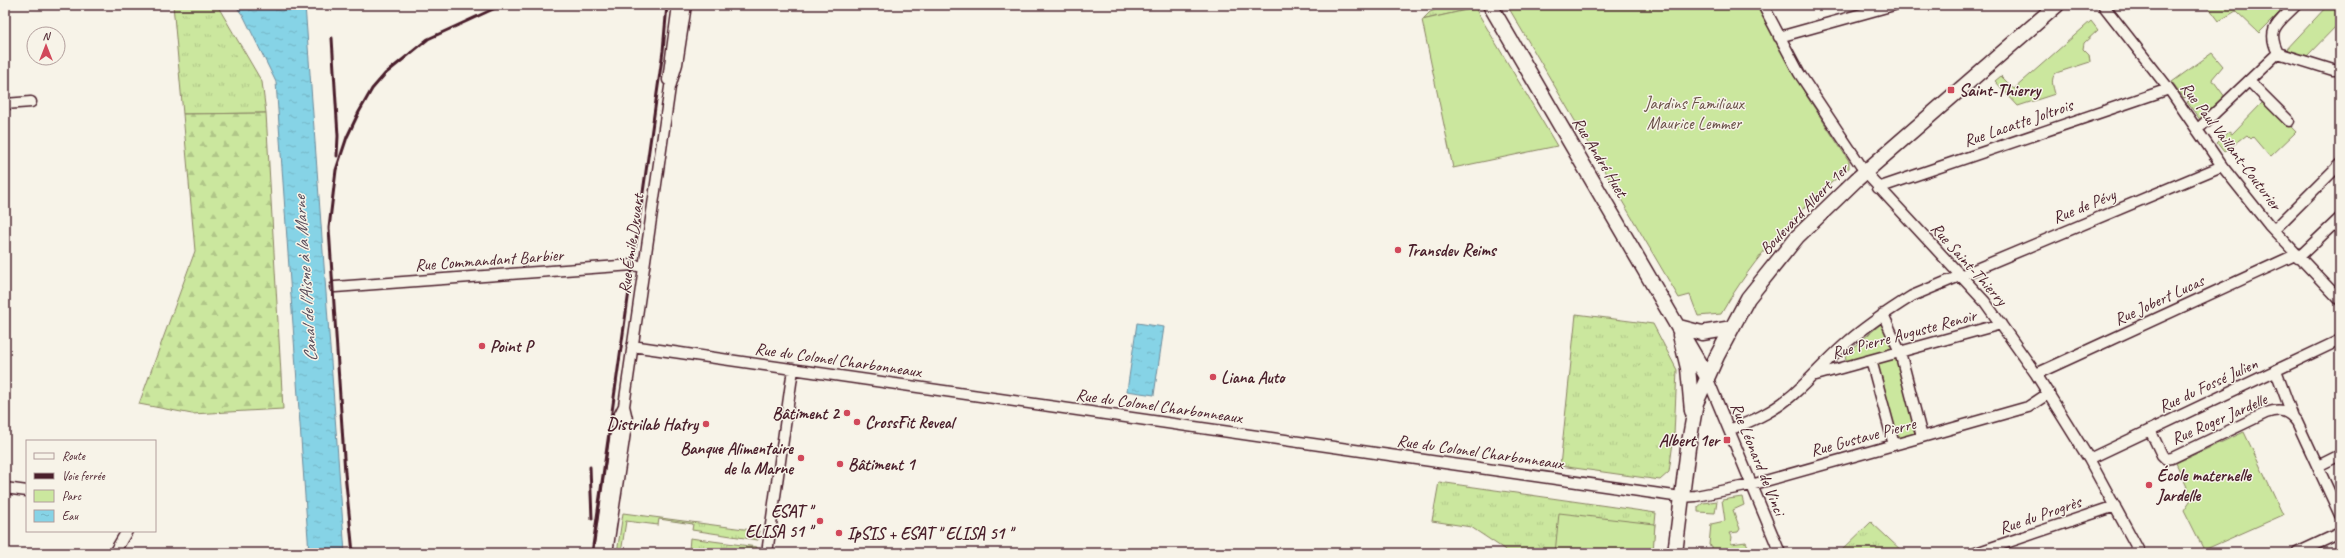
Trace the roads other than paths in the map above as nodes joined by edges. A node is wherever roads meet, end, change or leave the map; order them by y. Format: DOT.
graph roads {
  1 [pos="678,5"];
  2 [pos="686,5"];
  3 [pos="1490,5"];
  4 [pos="1763,5"];
  5 [pos="1894,5"];
  6 [pos="2057,5"];
  7 [pos="2103,5"];
  8 [pos="2296,5"];
  9 [pos="1779,37"];
  10 [pos="2278,53"];
  11 [pos="2340,70"];
  12 [pos="2249,81"];
  13 [pos="670,87"];
  14 [pos="2168,89"];
  15 [pos="31,102"];
  16 [pos="5,104"];
  17 [pos="2289,121"];
  18 [pos="2197,130"];
  19 [pos="2340,164"];
  20 [pos="1861,166"];
  21 [pos="2222,166"];
  22 [pos="1878,188"];
  23 [pos="2340,218"];
  24 [pos="2274,230"];
  25 [pos="2297,257"];
  26 [pos="644,267"];
  27 [pos="1958,275"];
  28 [pos="336,287"];
  29 [pos="2340,300"];
  30 [pos="1883,314"];
  31 [pos="2001,324"];
  32 [pos="1679,327"];
  33 [pos="1732,328"];
  34 [pos="2340,340"];
  35 [pos="632,346"];
  36 [pos="1900,352"];
  37 [pos="1871,360"];
  38 [pos="792,369"];
  39 [pos="2276,371"];
  40 [pos="2036,374"];
  41 [pos="1815,375"];
  42 [pos="1707,377"];
  43 [pos="2049,393"];
  44 [pos="624,406"];
  45 [pos="2293,417"];
  46 [pos="1692,419"];
  47 [pos="1728,430"];
  48 [pos="2150,430"];
  49 [pos="1922,437"];
  50 [pos="1894,445"];
  51 [pos="2340,455"];
  52 [pos="2089,459"];
  53 [pos="2318,466"];
  54 [pos="1751,485"];
  55 [pos="5,488"];
  56 [pos="26,491"];
  57 [pos="1681,497"];
  58 [pos="2115,506"];
  59 [pos="2340,515"];
  60 [pos="126,532"];
  61 [pos="2340,533"];
  62 [pos="114,553"];
  63 [pos="599,553"];
  64 [pos="607,553"];
  65 [pos="767,553"];
  66 [pos="1675,553"];
  67 [pos="1780,553"];
  68 [pos="1976,553"];
  69 [pos="2140,553"];
  70 [pos="2297,553"];
  1 -- 13 [label="street, Rue Émile Druart"];
  2 -- 13 [label="street, Rue Émile Druart"];
  3 -- 32 [label="main road, Rue André Huet"];
  4 -- 9 [label="street, Rue Saint-Thierry"];
  5 -- 9 [label="street"];
  6 -- 20 [label="main road, Boulevard Albert 1er"];
  7 -- 14 [label="street, Rue Paul Vaillant-Couturier"];
  8 -- 10 [label="street"];
  9 -- 20 [label="street, Rue Saint-Thierry"];
  10 -- 11 [label="street"];
  10 -- 12 [label="street"];
  12 -- 17 [label="street"];
  12 -- 18 [label="street"];
  13 -- 26 [label="street, Rue Émile Druart"];
  14 -- 18 [label="street, Rue Paul Vaillant-Couturier"];
  14 -- 22 [label="street, Rue Lacatte Joltrois"];
  15 -- 16 [label="street"];
  18 -- 21 [label="street, Rue Paul Vaillant-Couturier"];
  19 -- 24 [label="street"];
  20 -- 22 [label="street, Rue Saint-Thierry"];
  20 -- 33 [label="main road, Boulevard Albert 1er"];
  21 -- 24 [label="street, Rue Paul Vaillant-Couturier"];
  21 -- 27 [label="street, Rue de Pévy"];
  22 -- 27 [label="street, Rue Saint-Thierry"];
  23 -- 25 [label="street, Rue Jobert Lucas"];
  24 -- 25 [label="street, Rue Paul Vaillant-Couturier"];
  25 -- 29 [label="street, Rue Paul Vaillant-Couturier"];
  25 -- 40 [label="street, Rue Jobert Lucas"];
  26 -- 28 [label="street, Rue Commandant Barbier"];
  26 -- 35 [label="street, Rue Émile Druart"];
  27 -- 30 [label="street, Rue de Pévy"];
  27 -- 31 [label="street, Rue Saint-Thierry"];
  30 -- 36 [label="street"];
  30 -- 41 [label="street, Rue de Pévy"];
  31 -- 36 [label="street, Rue Pierre Auguste Renoir"];
  31 -- 40 [label="street, Rue Saint-Thierry"];
  32 -- 33 [label="main road"];
  32 -- 42 [label="main road, Rue André Huet"];
  32 -- 46 [label="main road"];
  33 -- 42 [label="main road, Boulevard Albert 1er"];
  34 -- 39 [label="street, Rue du Fossé Julien"];
  35 -- 38 [label="street, Rue du Colonel Charbonneaux"];
  35 -- 44 [label="street, Rue Émile Druart"];
  36 -- 37 [label="street, Rue Pierre Auguste Renoir"];
  36 -- 49 [label="street"];
  37 -- 41 [label="street, Rue Pierre Auguste Renoir"];
  37 -- 50 [label="street"];
  38 -- 57 [label="street, Rue du Colonel Charbonneaux"];
  38 -- 65 [label="street"];
  39 -- 45 [label="street, Rue Roger Jardelle"];
  39 -- 48 [label="street, Rue du Fossé Julien"];
  40 -- 43 [label="street, Rue Saint-Thierry"];
  41 -- 47 [label="street"];
  42 -- 46 [label="main road, Boulevard Albert 1er"];
  42 -- 47 [label="street, Rue Léonard de Vinci"];
  43 -- 49 [label="street, Rue Gustave Pierre"];
  43 -- 52 [label="street, Rue Saint-Thierry"];
  44 -- 63 [label="street, Rue Émile Druart"];
  44 -- 64 [label="street, Rue Émile Druart"];
  45 -- 48 [label="street, Rue Roger Jardelle"];
  45 -- 53 [label="street, Rue Roger Jardelle"];
  46 -- 57 [label="main road, Boulevard Albert 1er"];
  47 -- 54 [label="street, Rue Léonard de Vinci"];
  48 -- 52 [label="street, Rue du Fossé Julien"];
  49 -- 50 [label="street, Rue Gustave Pierre"];
  50 -- 54 [label="street, Rue Gustave Pierre"];
  51 -- 53 [label="street"];
  52 -- 58 [label="street, Rue Saint-Thierry"];
  53 -- 59 [label="street, Rue Roger Jardelle"];
  54 -- 57 [label="street, Rue Gustave Pierre"];
  54 -- 67 [label="street, Rue Léonard de Vinci"];
  55 -- 56 [label="street"];
  57 -- 66 [label="main road, Boulevard Albert 1er"];
  58 -- 68 [label="street, Rue du Progrès"];
  58 -- 69 [label="street, Rue Saint-Thierry"];
  60 -- 62 [label="street"];
  61 -- 70 [label="street"];
}
